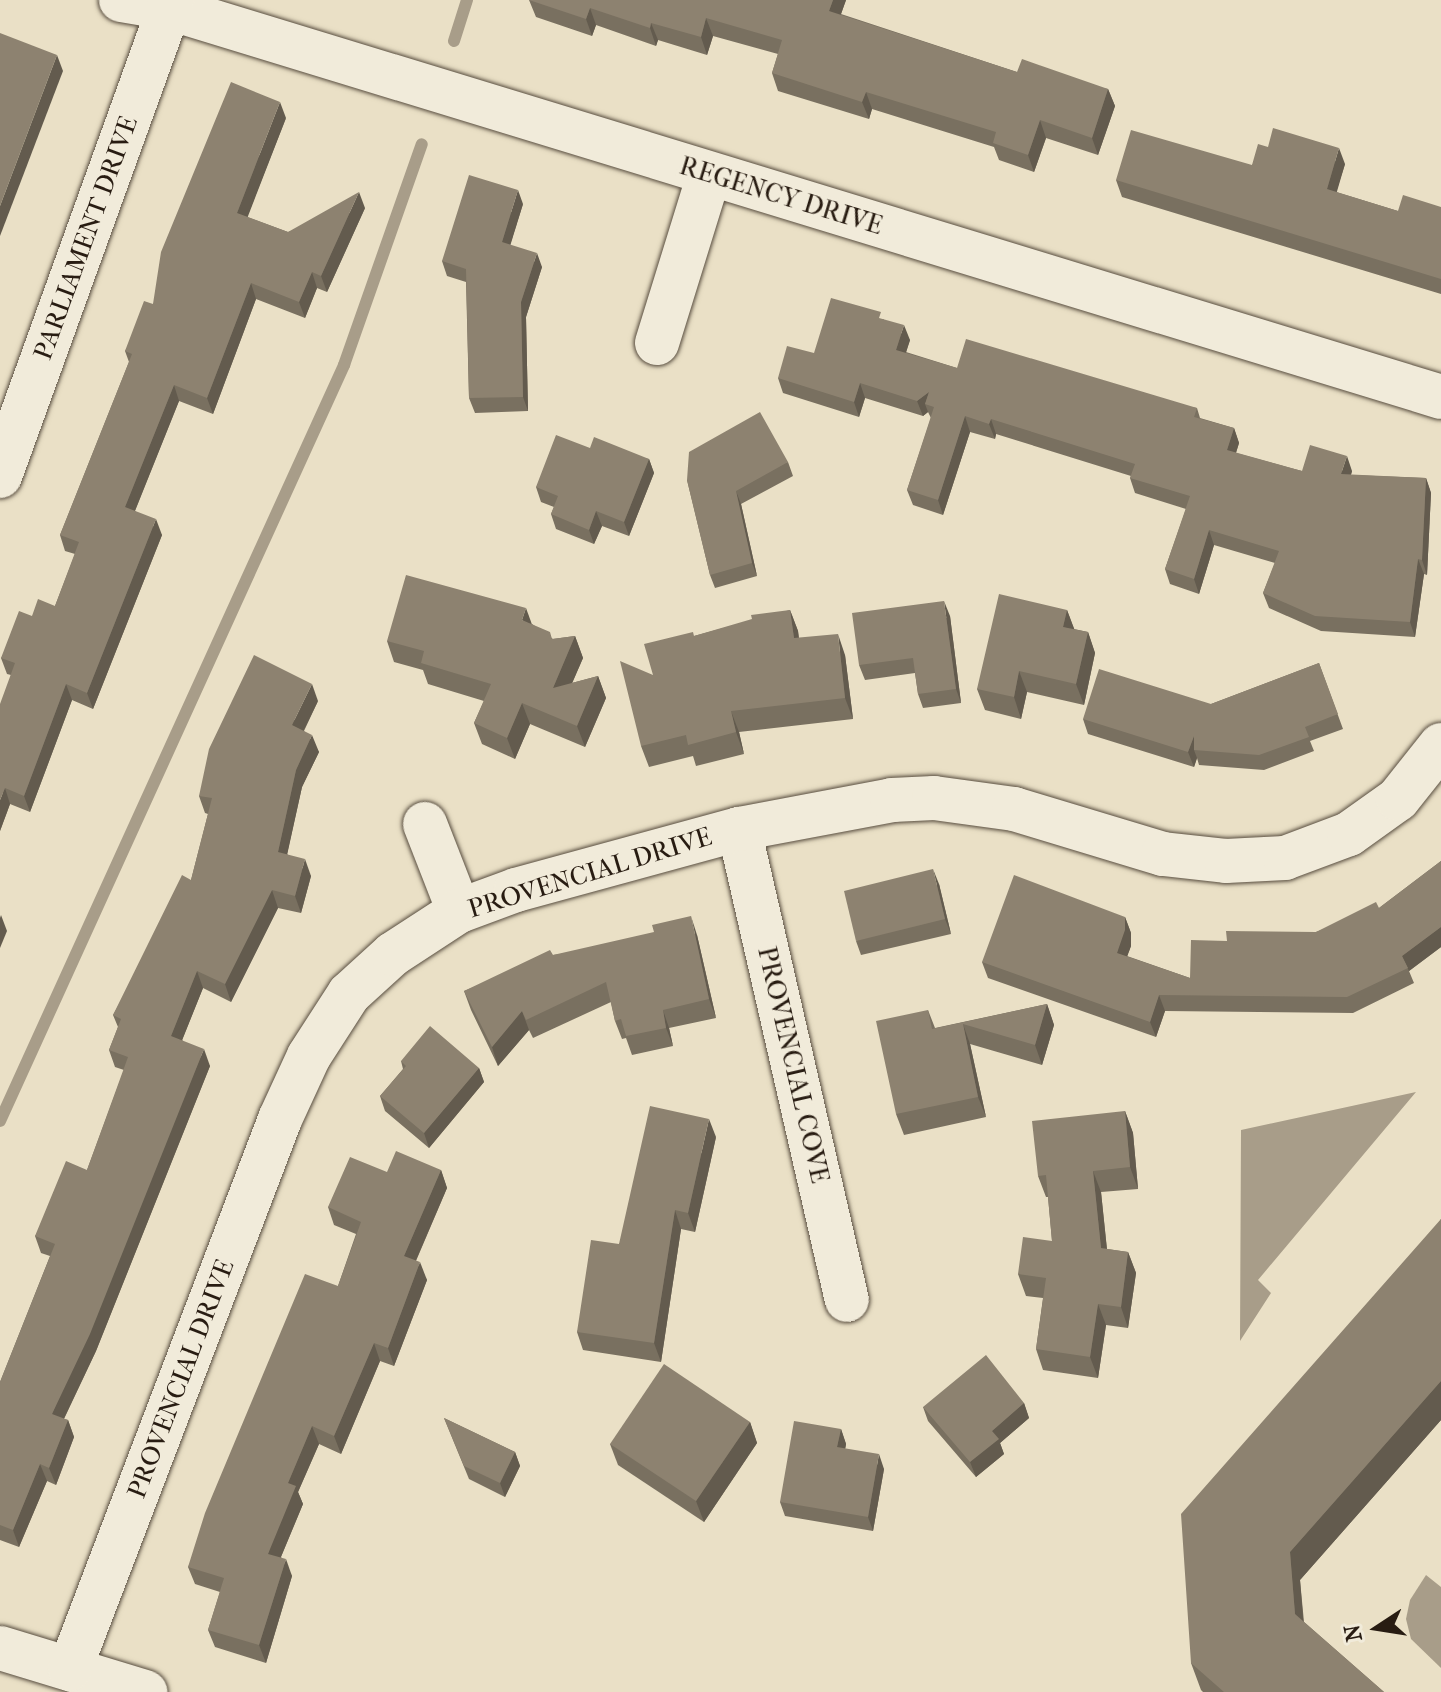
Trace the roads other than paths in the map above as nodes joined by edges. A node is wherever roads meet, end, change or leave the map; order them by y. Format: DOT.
graph roads {
  1 [pos="121,0"];
  2 [pos="170,4"];
  3 [pos="709,175"];
  4 [pos="657,343"];
  5 [pos="1441,397"];
  6 [pos="0,476"];
  7 [pos="1441,745"];
  8 [pos="425,824"];
  9 [pos="739,829"];
  10 [pos="459,911"];
  11 [pos="847,1300"];
  12 [pos="0,1648"];
  13 [pos="70,1669"];
  14 [pos="145,1692"];
  1 -- 2 [label="street, REGENCY DRIVE"];
  2 -- 3 [label="street, REGENCY DRIVE"];
  2 -- 6 [label="street, PARLIAMENT DRIVE"];
  3 -- 4 [label="street"];
  3 -- 5 [label="street, REGENCY DRIVE"];
  7 -- 9 [label="street, PROVENCIAL DRIVE"];
  8 -- 10 [label="street"];
  9 -- 10 [label="street, PROVENCIAL DRIVE"];
  9 -- 11 [label="street, PROVENCIAL COVE"];
  10 -- 13 [label="street, PROVENCIAL DRIVE"];
  12 -- 13 [label="street"];
  13 -- 14 [label="street"];
}
